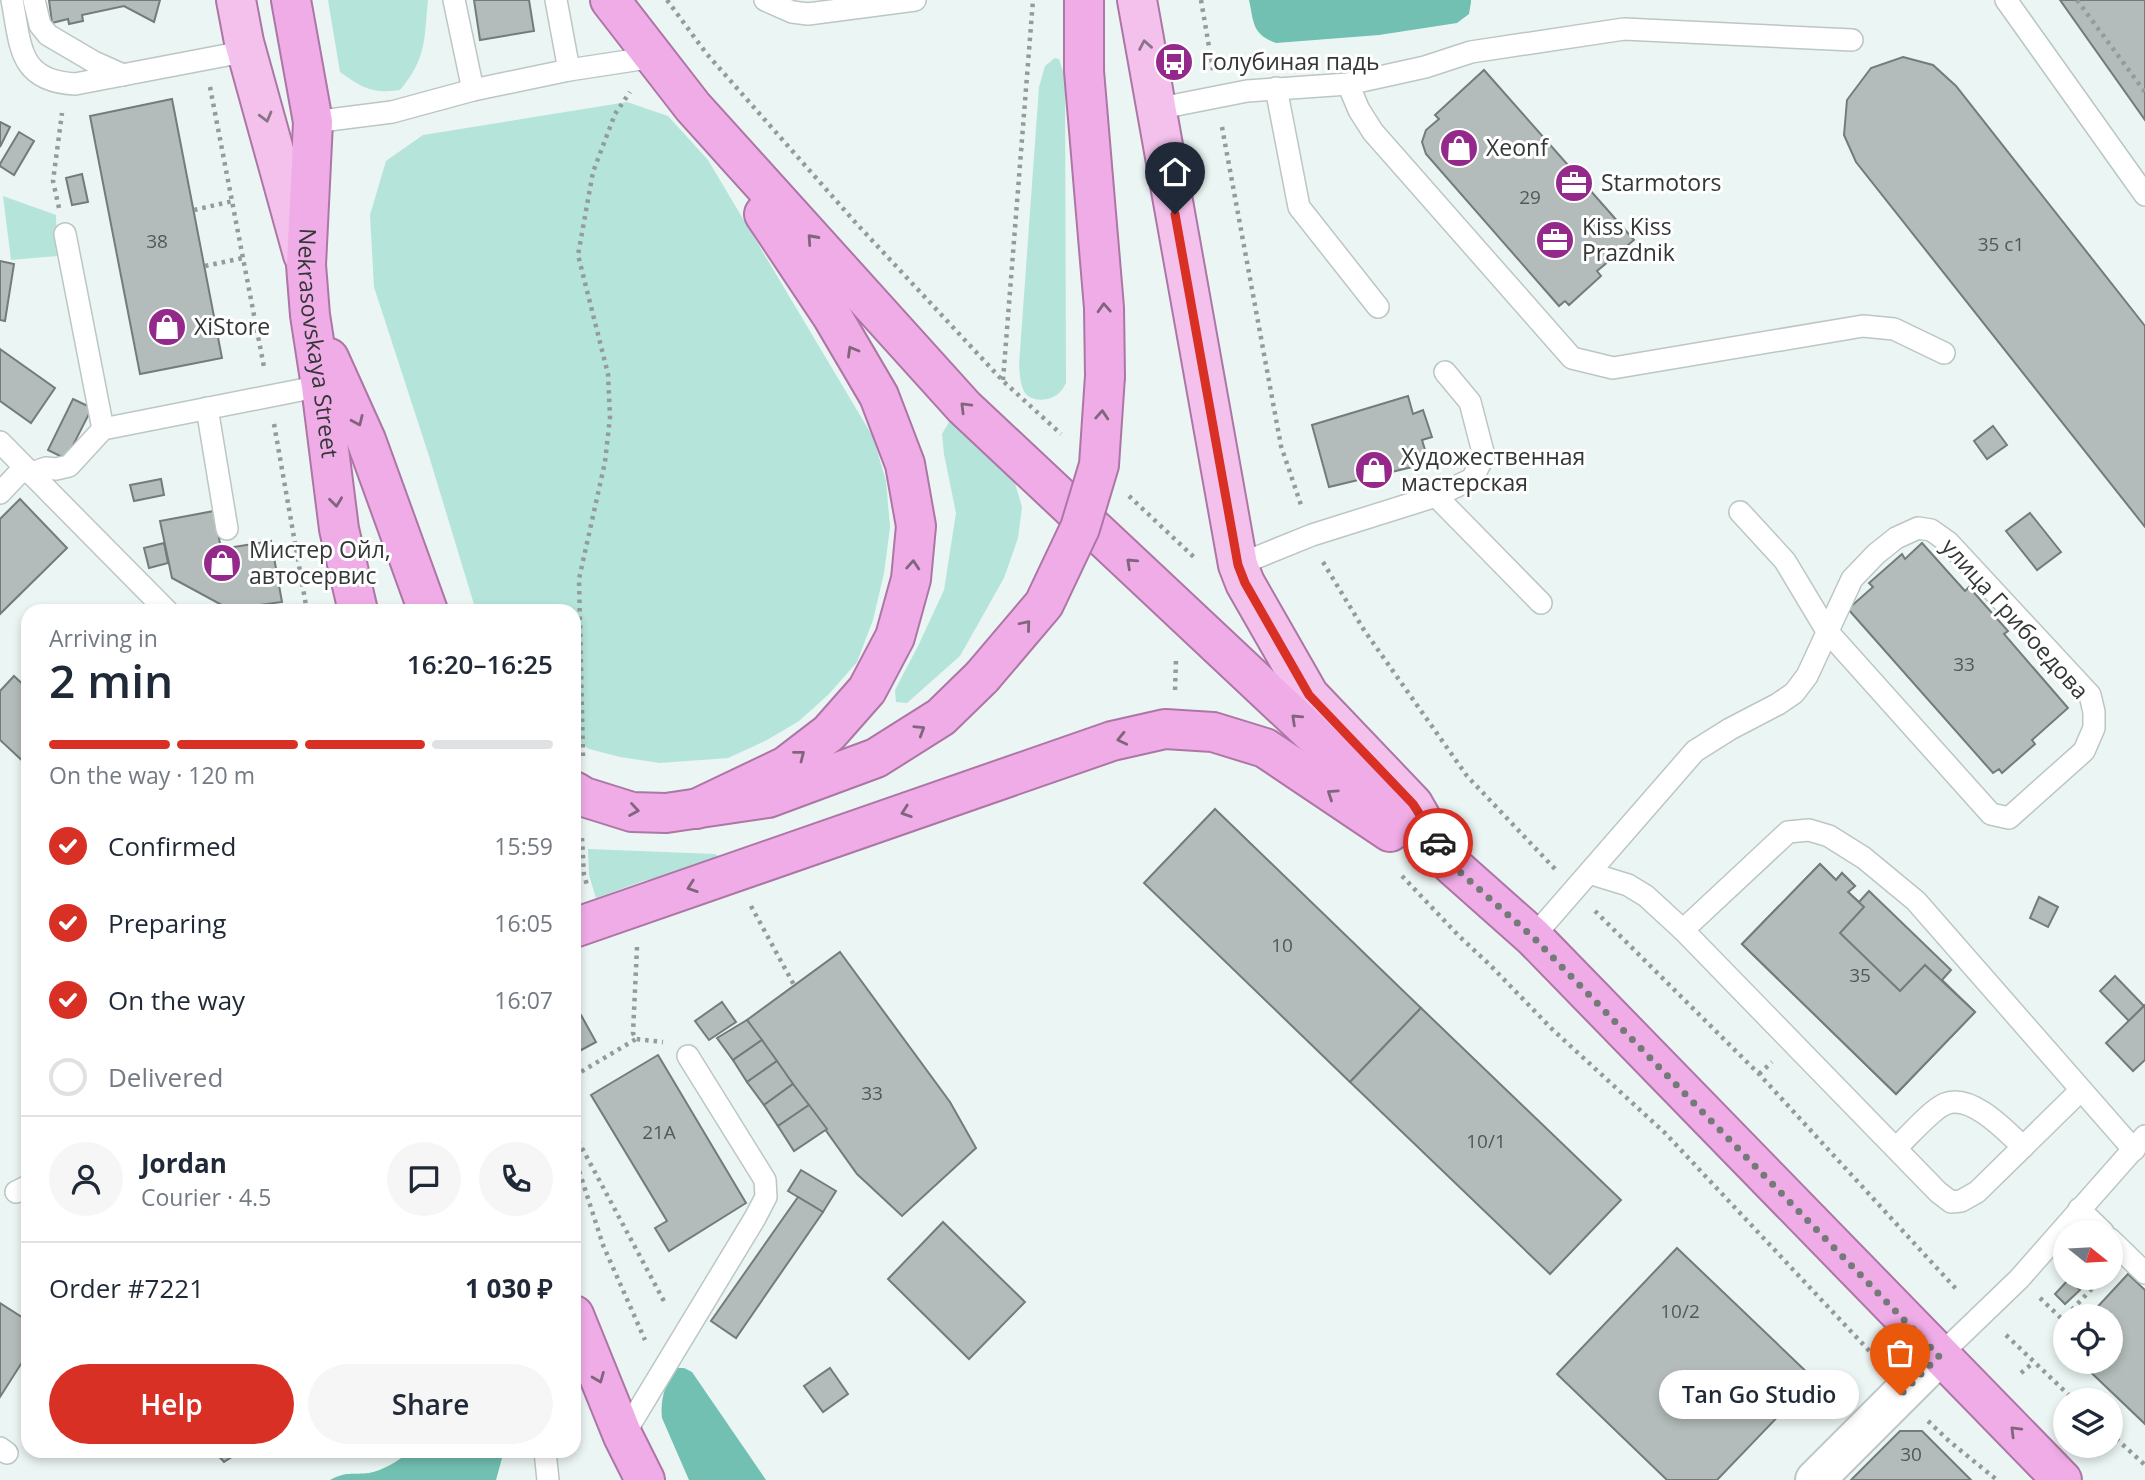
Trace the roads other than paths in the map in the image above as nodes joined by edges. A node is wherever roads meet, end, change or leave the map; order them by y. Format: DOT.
graph roads {
  1 [pos="12,0"];
  2 [pos="34,0"];
  3 [pos="236,0"];
  4 [pos="291,0"];
  5 [pos="454,0"];
  6 [pos="556,0"];
  7 [pos="610,0"];
  8 [pos="765,0"];
  9 [pos="915,0"];
  10 [pos="1084,0"];
  11 [pos="1137,0"];
  12 [pos="2006,0"];
  13 [pos="1852,40"];
  14 [pos="248,51"];
  15 [pos="654,57"];
  16 [pos="569,70"];
  17 [pos="123,75"];
  18 [pos="1348,84"];
  19 [pos="1276,88"];
  20 [pos="473,90"];
  21 [pos="693,107"];
  22 [pos="1156,109"];
  23 [pos="313,122"];
  24 [pos="2145,195"];
  25 [pos="65,234"];
  26 [pos="306,265"];
  27 [pos="1378,307"];
  28 [pos="310,315"];
  29 [pos="1944,353"];
  30 [pos="1445,372"];
  31 [pos="321,386"];
  32 [pos="207,408"];
  33 [pos="103,429"];
  34 [pos="0,442"];
  35 [pos="32,473"];
  36 [pos="0,493"];
  37 [pos="1436,496"];
  38 [pos="1740,513"];
  39 [pos="227,529"];
  40 [pos="1242,574"];
  41 [pos="1541,603"];
  42 [pos="160,604"];
  43 [pos="356,604"];
  44 [pos="425,604"];
  45 [pos="1827,631"];
  46 [pos="581,795"];
  47 [pos="696,809"];
  48 [pos="1453,866"];
  49 [pos="1589,873"];
  50 [pos="585,923"];
  51 [pos="1684,930"];
  52 [pos="1533,937"];
  53 [pos="688,1056"];
  54 [pos="2081,1090"];
  55 [pos="2140,1143"];
  56 [pos="2023,1147"];
  57 [pos="1896,1149"];
  58 [pos="2079,1209"];
  59 [pos="2090,1220"];
  60 [pos="2123,1252"];
  61 [pos="2145,1273"];
  62 [pos="581,1338"];
  63 [pos="1939,1356"];
  64 [pos="623,1437"];
  65 [pos="546,1458"];
  66 [pos="548,1480"];
  67 [pos="645,1480"];
  68 [pos="1815,1480"];
  69 [pos="2063,1480"];
  1 -- 17 [label="lane"];
  2 -- 17 [label="lane"];
  3 -- 14 [label="main road, Nekrasovskaya Street"];
  4 -- 23 [label="highway"];
  5 -- 20 [label="lane"];
  6 -- 16 [label="lane"];
  7 -- 15 [label="highway"];
  8 -- 9 [label="lane"];
  47 -- 10 [label="highway, one-way, bridge"];
  22 -- 11 [label="main road, one-way"];
  12 -- 24 [label="lane"];
  13 -- 18 [label="lane"];
  14 -- 17 [label="lane"];
  14 -- 26 [label="main road, Nekrasovskaya Street, one-way"];
  15 -- 16 [label="lane"];
  15 -- 21 [label="highway"];
  16 -- 20 [label="lane"];
  18 -- 19 [label="lane"];
  18 -- 29 [label="lane"];
  19 -- 22 [label="lane"];
  19 -- 27 [label="lane"];
  20 -- 23 [label="lane"];
  47 -- 21 [label="highway, one-way"];
  48 -- 21 [label="highway, one-way"];
  22 -- 40 [label="main road"];
  23 -- 26 [label="highway"];
  25 -- 33 [label="lane"];
  26 -- 28 [label="highway, Nekrasovskaya Street"];
  28 -- 31 [label="highway, Nekrasovskaya Street"];
  28 -- 44 [label="highway, one-way"];
  30 -- 37 [label="lane"];
  31 -- 32 [label="lane"];
  31 -- 43 [label="highway, Nekrasovskaya Street, one-way"];
  32 -- 33 [label="lane"];
  32 -- 39 [label="lane"];
  33 -- 35 [label="lane"];
  34 -- 35 [label="lane"];
  35 -- 36 [label="lane"];
  35 -- 42 [label="lane"];
  37 -- 40 [label="lane"];
  37 -- 41 [label="lane"];
  38 -- 45 [label="lane"];
  40 -- 48 [label="main road"];
  45 -- 45 [label="lane, улица Грибоедова"];
  45 -- 49 [label="lane, улица Грибоедова"];
  46 -- 47 [label="highway, one-way"];
  48 -- 50 [label="highway, one-way"];
  48 -- 52 [label="highway"];
  49 -- 51 [label="lane"];
  49 -- 52 [label="lane, улица Грибоедова"];
  51 -- 54 [label="lane"];
  51 -- 57 [label="lane"];
  52 -- 63 [label="highway"];
  53 -- 64 [label="lane"];
  54 -- 55 [label="lane"];
  54 -- 56 [label="lane"];
  55 -- 58 [label="lane"];
  56 -- 57 [label="lane"];
  56 -- 57 [label="lane"];
  58 -- 59 [label="lane"];
  58 -- 63 [label="lane"];
  60 -- 61 [label="lane"];
  62 -- 64 [label="highway, one-way"];
  63 -- 68 [label="street"];
  69 -- 63 [label="highway, one-way"];
  64 -- 67 [label="highway"];
  65 -- 66 [label="lane"];
}
